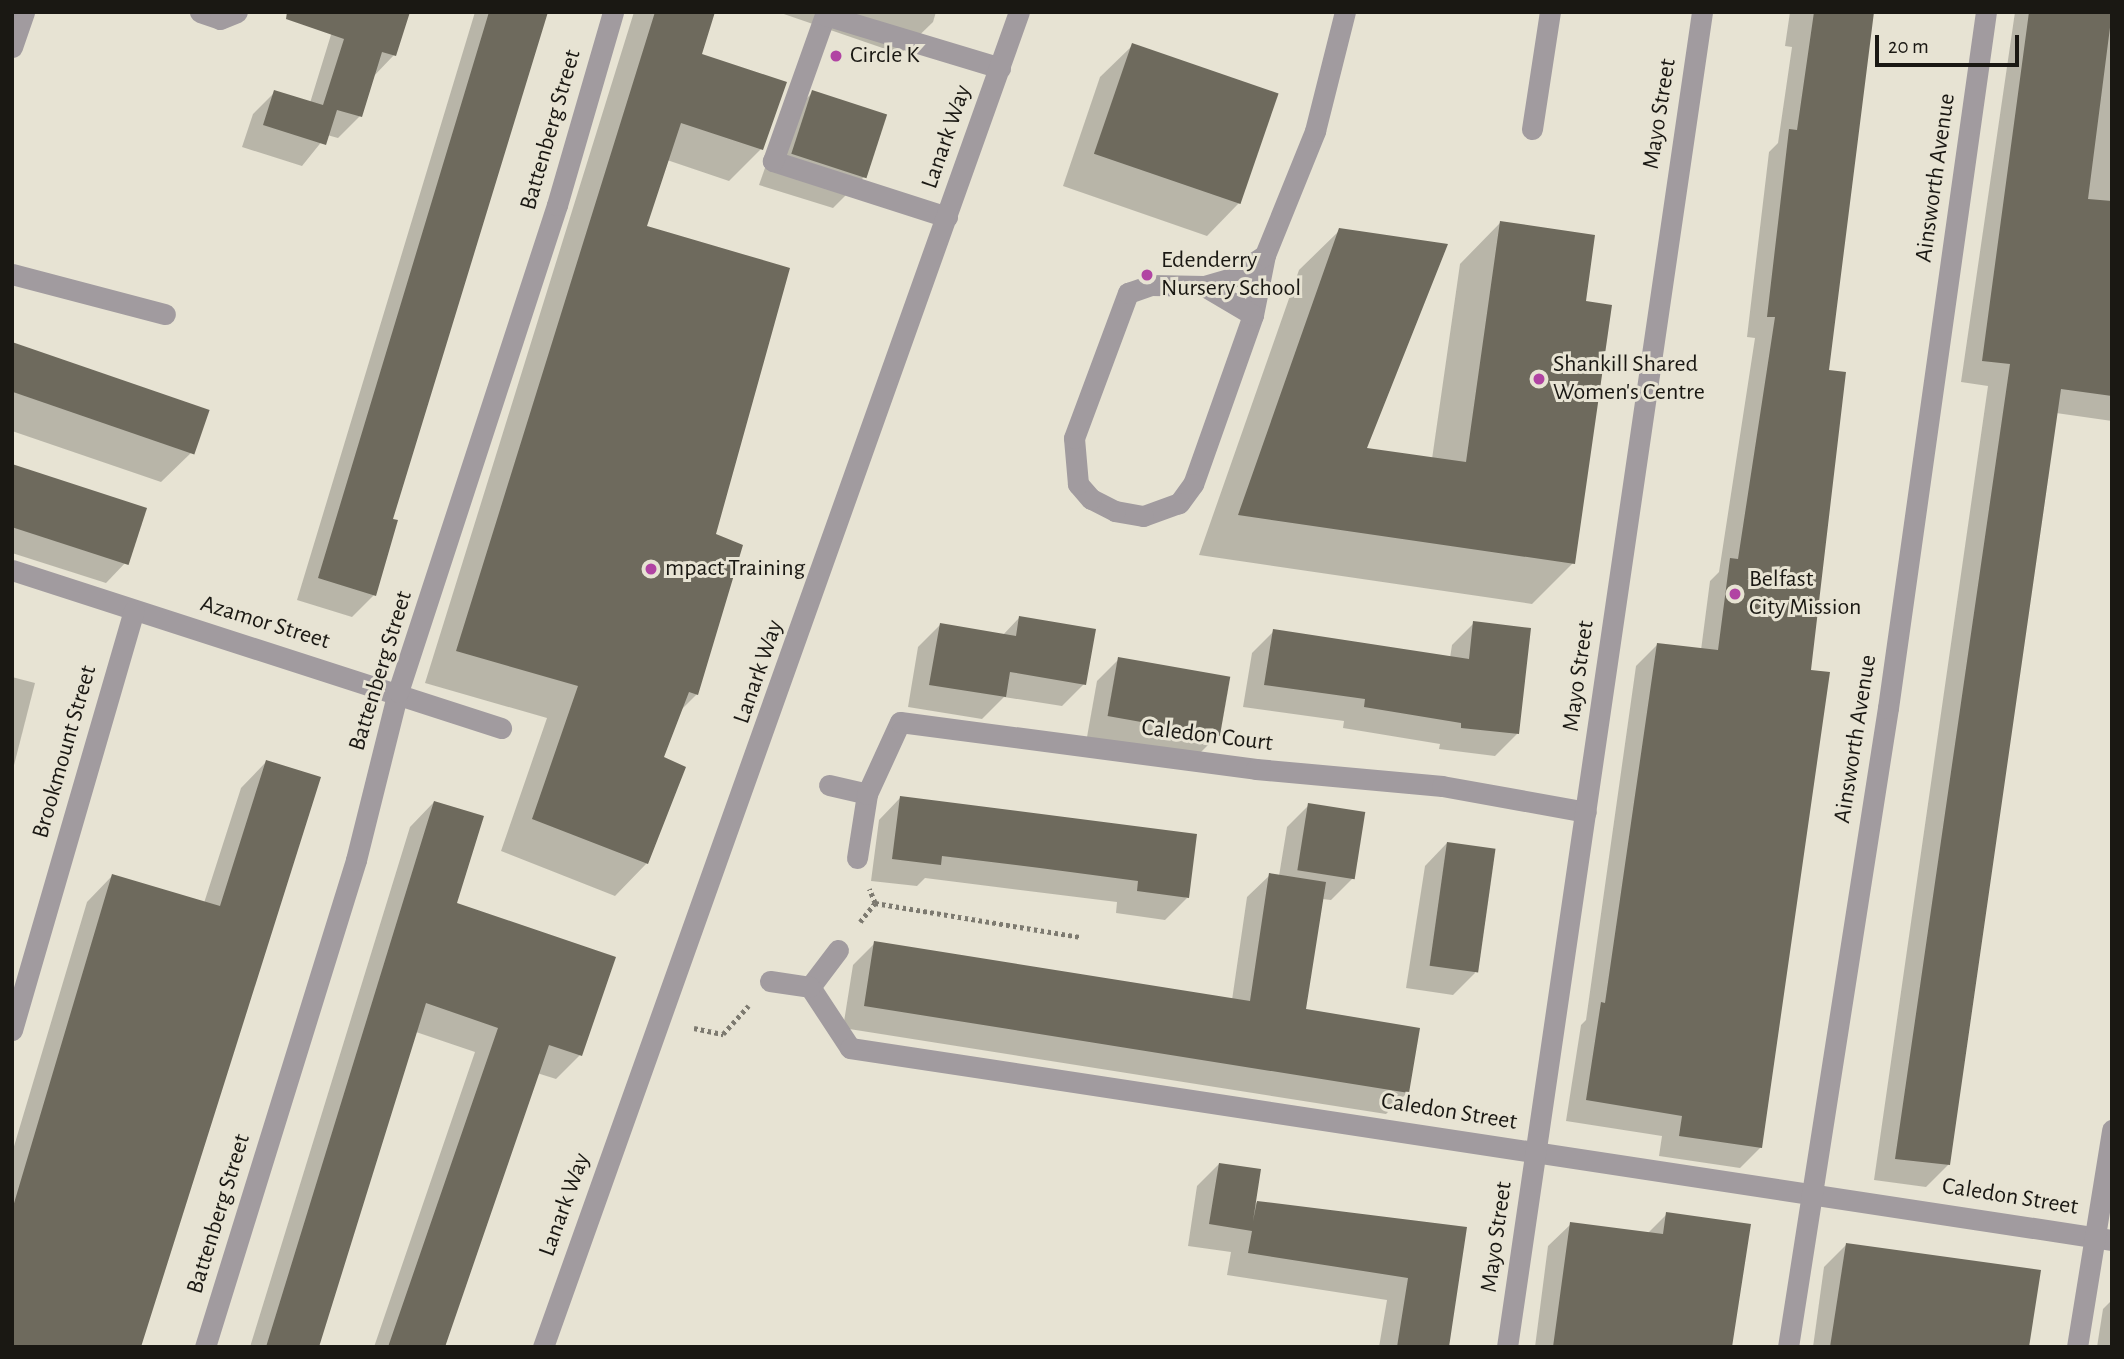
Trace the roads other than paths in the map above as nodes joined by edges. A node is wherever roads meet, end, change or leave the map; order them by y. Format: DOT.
graph roads {
  1 [pos="24,12"];
  2 [pos="200,12"];
  3 [pos="237,12"];
  4 [pos="613,12"];
  5 [pos="1019,12"];
  6 [pos="1345,12"];
  7 [pos="1550,12"];
  8 [pos="1702,12"];
  9 [pos="1986,12"];
  10 [pos="12,47"];
  11 [pos="1000,68"];
  12 [pos="1532,129"];
  13 [pos="947,217"];
  14 [pos="1265,255"];
  15 [pos="12,274"];
  16 [pos="1204,286"];
  17 [pos="165,314"];
  18 [pos="1253,315"];
  19 [pos="12,570"];
  20 [pos="134,610"];
  21 [pos="398,692"];
  22 [pos="501,728"];
  23 [pos="829,785"];
  24 [pos="867,794"];
  25 [pos="1586,812"];
  26 [pos="858,858"];
  27 [pos="838,950"];
  28 [pos="769,981"];
  29 [pos="810,987"];
  30 [pos="12,1030"];
  31 [pos="2112,1130"];
  32 [pos="1535,1151"];
  33 [pos="1811,1192"];
  34 [pos="2103,1239"];
  35 [pos="205,1347"];
  36 [pos="543,1347"];
  37 [pos="1507,1347"];
  38 [pos="1788,1347"];
  39 [pos="2077,1347"];
  1 -- 10 [label="street"];
  2 -- 3 [label="street"];
  4 -- 21 [label="street, Battenberg Street"];
  5 -- 11 [label="street, Lanark Way"];
  6 -- 14 [label="street"];
  7 -- 12 [label="street"];
  8 -- 25 [label="street, Mayo Street"];
  9 -- 33 [label="street, Ainsworth Avenue"];
  11 -- 13 [label="street, Lanark Way"];
  11 -- 13 [label="street"];
  13 -- 36 [label="street, Lanark Way"];
  14 -- 16 [label="street"];
  14 -- 18 [label="street"];
  15 -- 17 [label="street"];
  16 -- 18 [label="street"];
  16 -- 18 [label="street"];
  19 -- 20 [label="street, Azamor Street"];
  20 -- 21 [label="street, Azamor Street"];
  20 -- 30 [label="street, Brookmount Street"];
  21 -- 22 [label="street, Azamor Street"];
  21 -- 35 [label="street, Battenberg Street"];
  23 -- 24 [label="street"];
  24 -- 25 [label="street, Caledon Court"];
  24 -- 26 [label="street, Caledon Court"];
  25 -- 32 [label="street, Mayo Street"];
  27 -- 29 [label="street"];
  28 -- 29 [label="street"];
  29 -- 32 [label="street, Caledon Street"];
  31 -- 34 [label="street"];
  32 -- 33 [label="street, Caledon Street"];
  32 -- 37 [label="street, Mayo Street"];
  33 -- 34 [label="street, Caledon Street"];
  33 -- 38 [label="street, Ainsworth Avenue"];
  34 -- 39 [label="street"];
}
